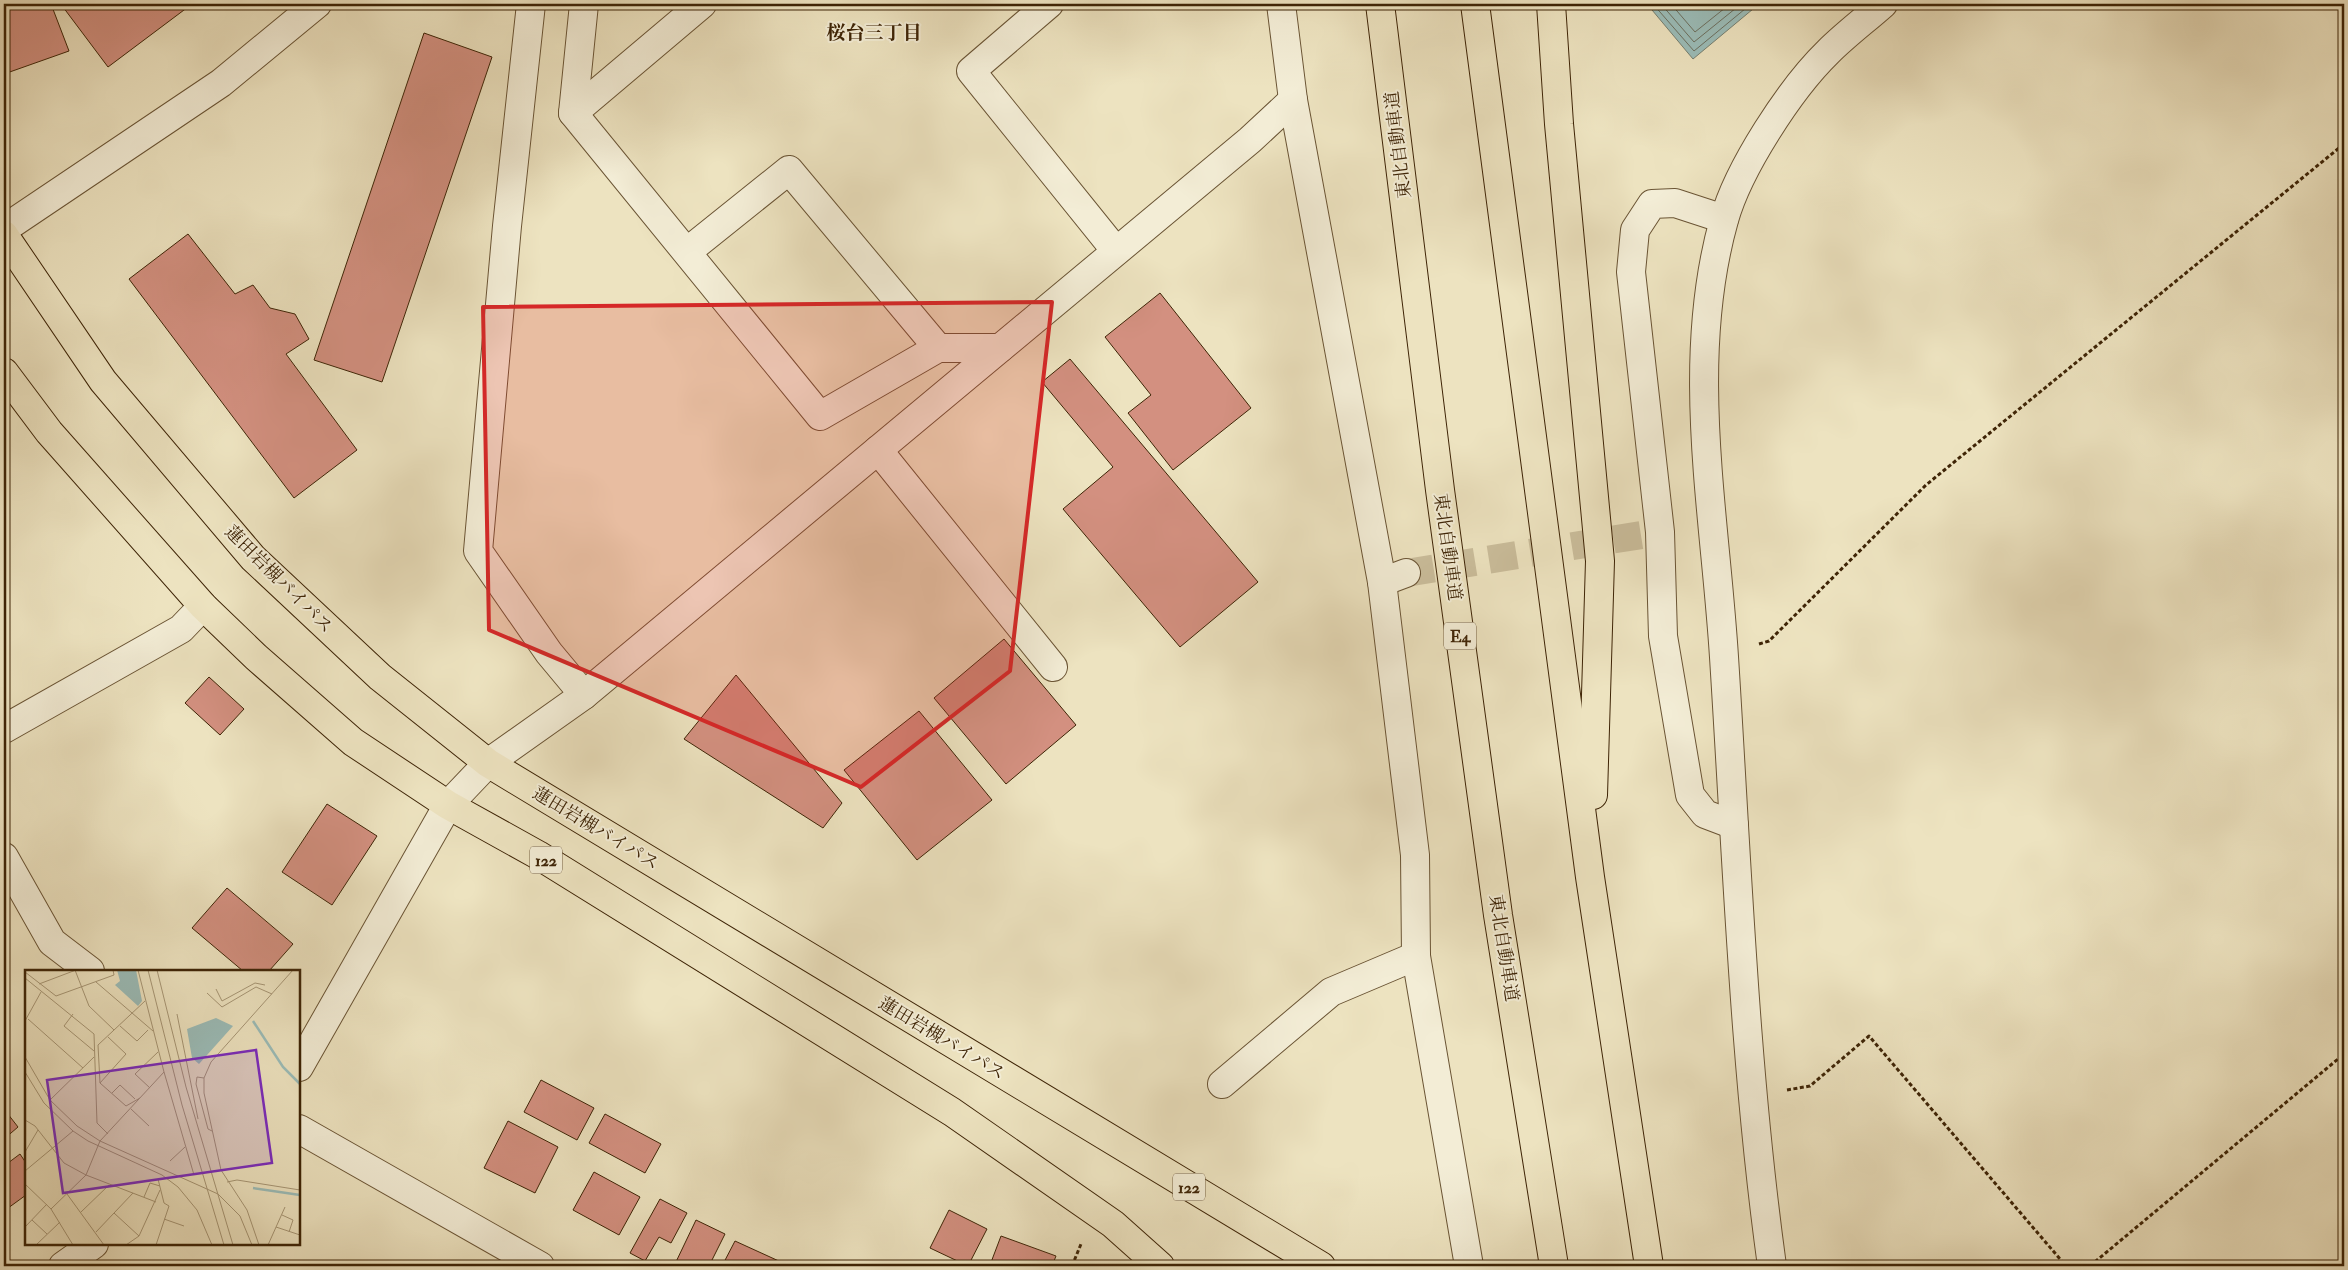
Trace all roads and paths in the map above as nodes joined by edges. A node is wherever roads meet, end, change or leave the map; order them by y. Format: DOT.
graph roads {
  1 [pos="317,4"];
  2 [pos="531,4"];
  3 [pos="584,4"];
  4 [pos="702,4"];
  5 [pos="1049,4"];
  6 [pos="1281,4"];
  7 [pos="1380,4"];
  8 [pos="1475,4"];
  9 [pos="1551,4"];
  10 [pos="1883,4"];
  11 [pos="1292,100"];
  12 [pos="573,113"];
  13 [pos="2344,144"];
  14 [pos="1724,219"];
  15 [pos="4,229"];
  16 [pos="4,235"];
  17 [pos="688,251"];
  18 [pos="1116,252"];
  19 [pos="938,348"];
  20 [pos="1000,348"];
  21 [pos="4,372"];
  22 [pos="878,450"];
  23 [pos="203,606"];
  24 [pos="1724,652"];
  25 [pos="1053,667"];
  26 [pos="584,695"];
  27 [pos="4,729"];
  28 [pos="488,763"];
  29 [pos="448,805"];
  30 [pos="1734,825"];
  31 [pos="4,857"];
  32 [pos="1590,877"];
  33 [pos="1416,956"];
  34 [pos="89,970"];
  35 [pos="2344,1054"];
  36 [pos="300,1066"];
  37 [pos="1222,1084"];
  38 [pos="1752,1096"];
  39 [pos="300,1130"];
  40 [pos="1081,1241"];
  41 [pos="93,1245"];
  42 [pos="503,1259"];
  43 [pos="63,1266"];
  44 [pos="540,1266"];
  45 [pos="1072,1266"];
  46 [pos="1160,1266"];
  47 [pos="1321,1266"];
  48 [pos="1469,1266"];
  49 [pos="1554,1266"];
  50 [pos="1649,1266"];
  51 [pos="1772,1266"];
  52 [pos="2066,1266"];
  53 [pos="2090,1266"];
  1 -- 15 [label="street"];
  2 -- 26 [label="street"];
  3 -- 12 [label="street"];
  4 -- 12 [label="street"];
  5 -- 18 [label="street"];
  6 -- 11 [label="street"];
  7 -- 49 [label="highway, 東北自動車道 / E4"];
  8 -- 32 [label="highway"];
  9 -- 32 [label="highway"];
  10 -- 14 [label="street"];
  11 -- 18 [label="street"];
  11 -- 33 [label="street"];
  12 -- 17 [label="street"];
  13 -- 24 [label="path"];
  14 -- 24 [label="street"];
  14 -- 30 [label="street"];
  16 -- 28 [label="highway, 蓮田岩槻バイパス / 122"];
  17 -- 19 [label="street"];
  17 -- 19 [label="street"];
  18 -- 20 [label="street"];
  19 -- 20 [label="street"];
  20 -- 22 [label="street"];
  21 -- 23 [label="highway, 122"];
  22 -- 25 [label="street"];
  22 -- 26 [label="street"];
  23 -- 27 [label="street"];
  23 -- 29 [label="highway, 122"];
  24 -- 30 [label="street"];
  26 -- 28 [label="street"];
  28 -- 29 [label="street"];
  28 -- 47 [label="highway, 蓮田岩槻バイパス / 122"];
  29 -- 36 [label="street"];
  29 -- 46 [label="highway, 122"];
  30 -- 38 [label="street"];
  31 -- 34 [label="street"];
  32 -- 50 [label="highway"];
  33 -- 37 [label="street"];
  33 -- 48 [label="street"];
  35 -- 53 [label="path"];
  38 -- 51 [label="street"];
  38 -- 52 [label="path"];
  39 -- 42 [label="street"];
  40 -- 45 [label="path"];
  41 -- 43 [label="street"];
  42 -- 44 [label="street"];
}
